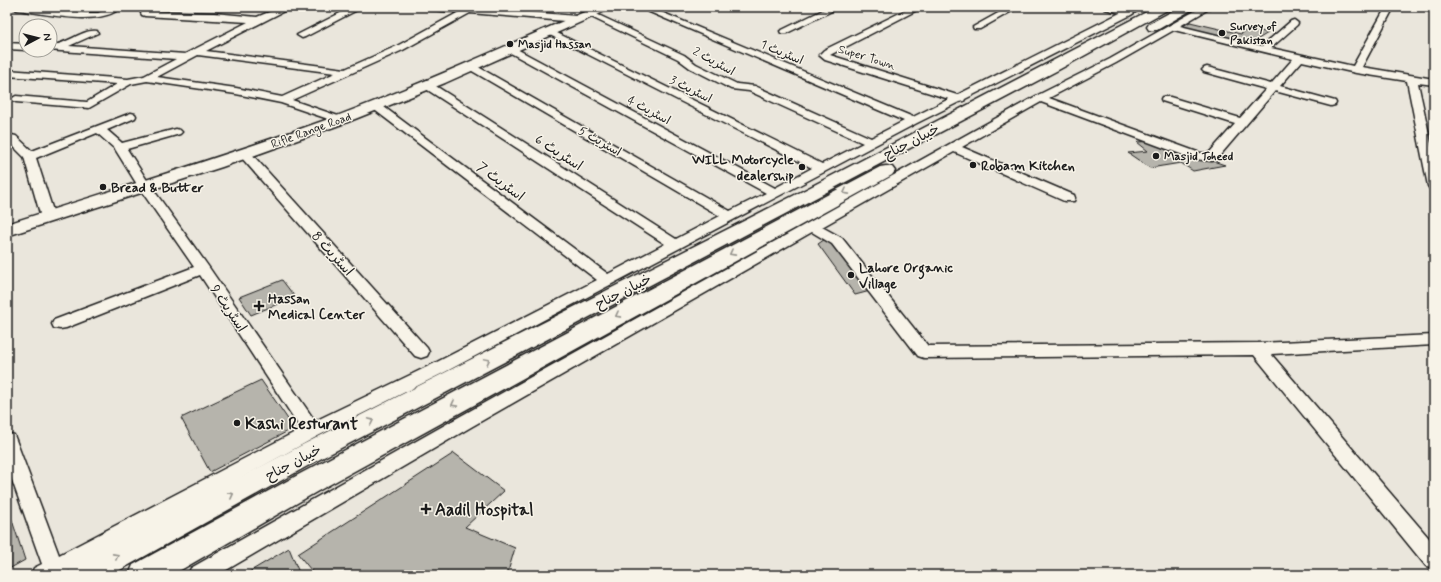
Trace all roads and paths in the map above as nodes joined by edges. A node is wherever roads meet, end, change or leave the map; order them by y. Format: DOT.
graph roads {
  1 [pos="61,7"];
  2 [pos="117,7"];
  3 [pos="288,7"];
  4 [pos="358,7"];
  5 [pos="428,7"];
  6 [pos="606,7"];
  7 [pos="642,7"];
  8 [pos="834,7"];
  9 [pos="918,7"];
  10 [pos="1015,7"];
  11 [pos="1108,7"];
  12 [pos="1139,7"];
  13 [pos="1165,7"];
  14 [pos="1189,7"];
  15 [pos="1208,7"];
  16 [pos="1390,7"];
  17 [pos="23,8"];
  18 [pos="469,10"];
  19 [pos="52,12"];
  20 [pos="145,13"];
  21 [pos="1128,13"];
  22 [pos="582,17"];
  23 [pos="258,20"];
  24 [pos="1294,23"];
  25 [pos="977,27"];
  26 [pos="1172,27"];
  27 [pos="784,31"];
  28 [pos="548,32"];
  29 [pos="94,33"];
  30 [pos="302,35"];
  31 [pos="7,46"];
  32 [pos="58,46"];
  33 [pos="18,47"];
  34 [pos="58,48"];
  35 [pos="510,49"];
  36 [pos="1264,50"];
  37 [pos="195,52"];
  38 [pos="186,57"];
  39 [pos="1299,58"];
  40 [pos="470,66"];
  41 [pos="1207,70"];
  42 [pos="1356,70"];
  43 [pos="347,72"];
  44 [pos="7,73"];
  45 [pos="147,78"];
  46 [pos="1412,79"];
  47 [pos="128,82"];
  48 [pos="1434,82"];
  49 [pos="427,84"];
  50 [pos="1273,88"];
  51 [pos="1040,98"];
  52 [pos="16,99"];
  53 [pos="960,99"];
  54 [pos="1166,99"];
  55 [pos="284,100"];
  56 [pos="1331,103"];
  57 [pos="376,106"];
  58 [pos="131,116"];
  59 [pos="340,120"];
  60 [pos="913,121"];
  61 [pos="1242,122"];
  62 [pos="99,129"];
  63 [pos="176,132"];
  64 [pos="7,137"];
  65 [pos="873,143"];
  66 [pos="120,147"];
  67 [pos="953,147"];
  68 [pos="245,154"];
  69 [pos="30,156"];
  70 [pos="823,169"];
  71 [pos="144,186"];
  72 [pos="1434,186"];
  73 [pos="776,193"];
  74 [pos="1069,198"];
  75 [pos="730,216"];
  76 [pos="48,217"];
  77 [pos="813,227"];
  78 [pos="7,230"];
  79 [pos="676,246"];
  80 [pos="203,269"];
  81 [pos="608,281"];
  82 [pos="60,324"];
  83 [pos="1434,340"];
  84 [pos="1258,348"];
  85 [pos="421,352"];
  86 [pos="312,431"];
  87 [pos="7,440"];
  88 [pos="1434,559"];
  89 [pos="48,572"];
  90 [pos="83,575"];
  91 [pos="144,575"];
  92 [pos="199,575"];
  1 -- 19 [label="street"];
  2 -- 19 [label="street"];
  3 -- 23 [label="street"];
  4 -- 30 [label="street"];
  5 -- 18 [label="street, اسٹریٹ 2"];
  6 -- 22 [label="main road, Rifle Range Road"];
  7 -- 60 [label="street, اسٹریٹ 1"];
  8 -- 27 [label="street"];
  9 -- 53 [label="street, Super Town"];
  10 -- 25 [label="street"];
  11 -- 21 [label="street"];
  12 -- 21 [label="street"];
  90 -- 13 [label="main road, خیبان جناح, one-way"];
  14 -- 91 [label="main road, خیبان جناح, one-way"];
  15 -- 26 [label="street"];
  16 -- 42 [label="street"];
  17 -- 19 [label="street"];
  18 -- 22 [label="street, اسٹریٹ 2"];
  18 -- 43 [label="street"];
  20 -- 23 [label="street"];
  21 -- 53 [label="street"];
  22 -- 28 [label="main road, Rifle Range Road"];
  22 -- 65 [label="street, اسٹریٹ 2"];
  23 -- 37 [label="street"];
  24 -- 36 [label="street"];
  26 -- 36 [label="street"];
  26 -- 51 [label="street"];
  28 -- 35 [label="main road, Rifle Range Road"];
  28 -- 70 [label="street, اسٹریٹ 3"];
  29 -- 32 [label="street"];
  31 -- 33 [label="street"];
  34 -- 38 [label="street"];
  35 -- 40 [label="main road, Rifle Range Road"];
  35 -- 73 [label="street, اسٹریٹ 4"];
  36 -- 39 [label="street"];
  37 -- 38 [label="street"];
  37 -- 43 [label="street"];
  38 -- 45 [label="street"];
  39 -- 42 [label="street"];
  39 -- 50 [label="street"];
  40 -- 49 [label="main road, Rifle Range Road"];
  40 -- 75 [label="street, اسٹریٹ 5"];
  41 -- 50 [label="street"];
  42 -- 46 [label="street"];
  43 -- 55 [label="street"];
  44 -- 47 [label="street"];
  45 -- 47 [label="street"];
  45 -- 55 [label="street"];
  46 -- 48 [label="street"];
  46 -- 72 [label="street"];
  47 -- 52 [label="street"];
  49 -- 57 [label="main road, Rifle Range Road"];
  49 -- 79 [label="street, اسٹریٹ 6"];
  50 -- 56 [label="street"];
  50 -- 61 [label="street"];
  51 -- 61 [label="street"];
  51 -- 67 [label="street"];
  53 -- 60 [label="street"];
  54 -- 61 [label="street"];
  55 -- 59 [label="street"];
  57 -- 59 [label="main road, Rifle Range Road"];
  57 -- 81 [label="street, اسٹریٹ 7"];
  58 -- 62 [label="street"];
  59 -- 68 [label="main road, Rifle Range Road"];
  60 -- 65 [label="street"];
  62 -- 66 [label="street, اسٹریٹ 9"];
  62 -- 69 [label="street"];
  63 -- 66 [label="street"];
  64 -- 69 [label="street"];
  65 -- 70 [label="street"];
  66 -- 71 [label="street, اسٹریٹ 9"];
  67 -- 74 [label="street"];
  67 -- 77 [label="street"];
  68 -- 71 [label="main road, Rifle Range Road"];
  68 -- 85 [label="street, اسٹریٹ 8"];
  69 -- 76 [label="street"];
  70 -- 73 [label="street"];
  71 -- 76 [label="main road, Rifle Range Road"];
  71 -- 80 [label="street, اسٹریٹ 9"];
  73 -- 75 [label="street"];
  75 -- 79 [label="street"];
  76 -- 78 [label="main road, Rifle Range Road"];
  77 -- 84 [label="street"];
  77 -- 92 [label="street"];
  79 -- 81 [label="street"];
  80 -- 82 [label="street"];
  80 -- 86 [label="street, اسٹریٹ 9"];
  81 -- 86 [label="street"];
  83 -- 84 [label="street"];
  84 -- 88 [label="street"];
  86 -- 89 [label="street"];
  87 -- 89 [label="street"];
}
